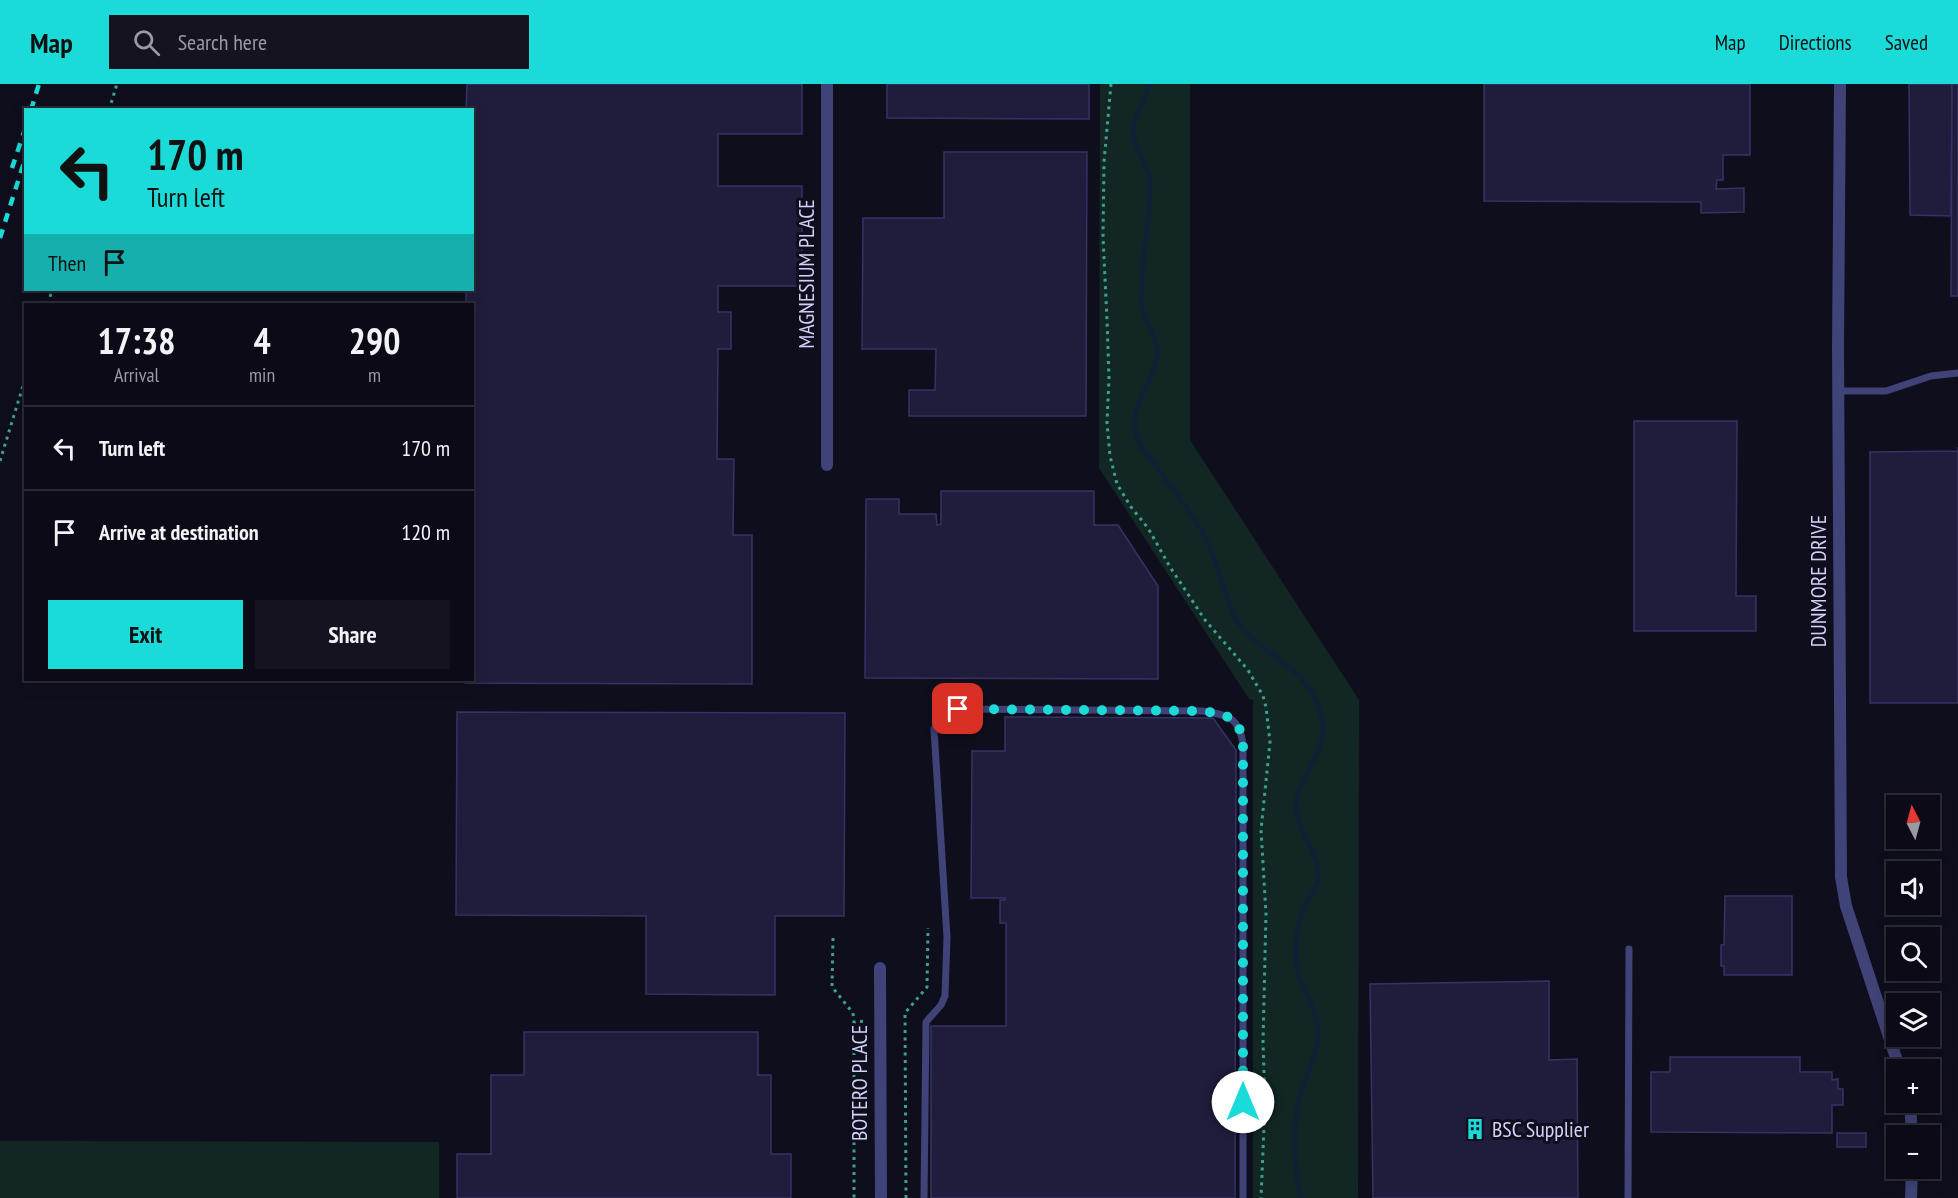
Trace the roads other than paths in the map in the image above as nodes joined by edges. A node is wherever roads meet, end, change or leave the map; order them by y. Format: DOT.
graph roads {
  1 [pos="826,84"];
  2 [pos="1840,84"];
  3 [pos="1958,373"];
  4 [pos="1838,391"];
  5 [pos="827,465"];
  6 [pos="1629,949"];
  7 [pos="880,968"];
  8 [pos="1896,1059"];
  9 [pos="1912,1179"];
  10 [pos="880,1198"];
  11 [pos="924,1198"];
  12 [pos="1243,1198"];
  13 [pos="1628,1198"];
  14 [pos="1911,1198"];
  1 -- 5 [label="street, MAGNESIUM PLACE"];
  2 -- 4 [label="street, DUNMORE DRIVE"];
  3 -- 4 [label="lane"];
  4 -- 8 [label="street, DUNMORE DRIVE"];
  6 -- 13 [label="lane"];
  7 -- 10 [label="street, BOTERO PLACE"];
  9 -- 14 [label="street"];
  11 -- 12 [label="lane"];
}
